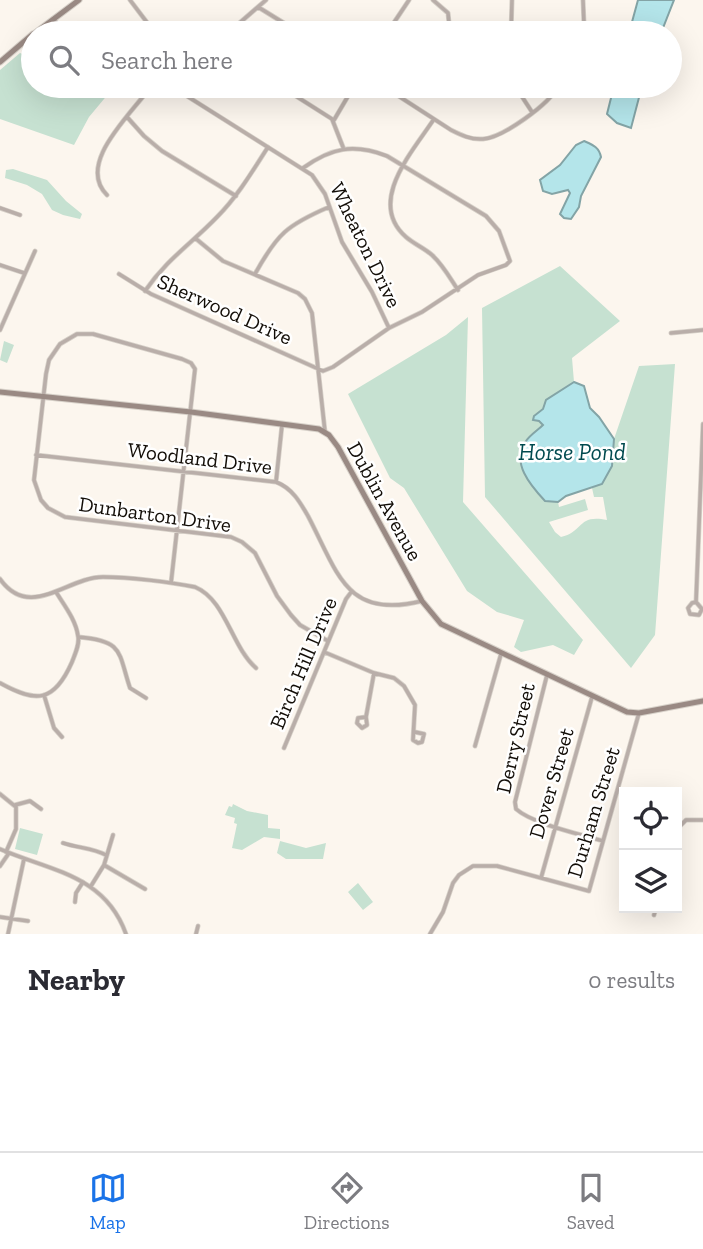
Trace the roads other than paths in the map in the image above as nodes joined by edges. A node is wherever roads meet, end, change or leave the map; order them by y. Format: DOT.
graph roads {
  1 [pos="79,0"];
  2 [pos="130,0"];
  3 [pos="266,0"];
  4 [pos="408,0"];
  5 [pos="433,0"];
  6 [pos="512,0"];
  7 [pos="583,0"];
  8 [pos="258,7"];
  9 [pos="53,19"];
  10 [pos="50,21"];
  11 [pos="146,21"];
  12 [pos="242,21"];
  13 [pos="281,21"];
  14 [pos="396,21"];
  15 [pos="449,21"];
  16 [pos="511,21"];
  17 [pos="584,21"];
  18 [pos="21,45"];
  19 [pos="0,62"];
  20 [pos="142,98"];
  21 [pos="194,98"];
  22 [pos="298,98"];
  23 [pos="347,98"];
  24 [pos="402,98"];
  25 [pos="523,98"];
  26 [pos="552,98"];
  27 [pos="532,112"];
  28 [pos="127,117"];
  29 [pos="434,119"];
  30 [pos="333,121"];
  31 [pos="268,147"];
  32 [pos="343,148"];
  33 [pos="405,165"];
  34 [pos="303,168"];
  35 [pos="107,195"];
  36 [pos="236,196"];
  37 [pos="329,207"];
  38 [pos="0,208"];
  39 [pos="20,215"];
  40 [pos="195,238"];
  41 [pos="35,251"];
  42 [pos="0,265"];
  43 [pos="25,274"];
  44 [pos="119,274"];
  45 [pos="255,274"];
  46 [pos="458,289"];
  47 [pos="145,291"];
  48 [pos="0,314"];
  49 [pos="6,317"];
  50 [pos="389,328"];
  51 [pos="1,330"];
  52 [pos="703,330"];
  53 [pos="671,333"];
  54 [pos="320,369"];
  55 [pos="0,392"];
  56 [pos="43,397"];
  57 [pos="191,412"];
  58 [pos="283,423"];
  59 [pos="703,424"];
  60 [pos="326,432"];
  61 [pos="36,455"];
  62 [pos="183,472"];
  63 [pos="276,482"];
  64 [pos="177,530"];
  65 [pos="701,551"];
  66 [pos="0,579"];
  67 [pos="171,583"];
  68 [pos="352,591"];
  69 [pos="56,592"];
  70 [pos="422,601"];
  71 [pos="696,602"];
  72 [pos="79,637"];
  73 [pos="328,641"];
  74 [pos="324,652"];
  75 [pos="501,654"];
  76 [pos="256,668"];
  77 [pos="373,673"];
  78 [pos="547,674"];
  79 [pos="0,682"];
  80 [pos="44,695"];
  81 [pos="592,697"];
  82 [pos="146,698"];
  83 [pos="703,701"];
  84 [pos="639,713"];
  85 [pos="366,717"];
  86 [pos="415,733"];
  87 [pos="62,737"];
  88 [pos="475,746"];
  89 [pos="284,748"];
  90 [pos="0,793"];
  91 [pos="15,805"];
  92 [pos="41,809"];
  93 [pos="703,820"];
  94 [pos="682,824"];
  95 [pos="555,826"];
  96 [pos="113,835"];
  97 [pos="603,841"];
  98 [pos="63,843"];
  99 [pos="0,849"];
  100 [pos="7,853"];
  101 [pos="106,855"];
  102 [pos="24,859"];
  103 [pos="104,865"];
  104 [pos="0,866"];
  105 [pos="541,878"];
  106 [pos="83,881"];
  107 [pos="91,886"];
  108 [pos="145,889"];
  109 [pos="75,902"];
  110 [pos="0,917"];
  111 [pos="12,919"];
  112 [pos="28,921"];
  113 [pos="198,926"];
  114 [pos="8,934"];
  115 [pos="126,934"];
  116 [pos="196,934"];
  117 [pos="430,934"];
  1 -- 9 [label="street"];
  2 -- 11 [label="street"];
  3 -- 8 [label="street"];
  4 -- 14 [label="street"];
  5 -- 15 [label="street"];
  6 -- 16 [label="street"];
  7 -- 17 [label="street"];
  8 -- 12 [label="street"];
  8 -- 13 [label="street"];
  9 -- 10 [label="street"];
  18 -- 19 [label="street"];
  20 -- 28 [label="street"];
  21 -- 31 [label="street, Wheaton Drive"];
  22 -- 30 [label="street"];
  23 -- 30 [label="street"];
  24 -- 29 [label="street"];
  25 -- 27 [label="street"];
  26 -- 27 [label="street"];
  27 -- 29 [label="street"];
  28 -- 35 [label="street"];
  28 -- 36 [label="street"];
  29 -- 33 [label="street"];
  30 -- 32 [label="street"];
  31 -- 34 [label="street, Wheaton Drive"];
  31 -- 36 [label="street"];
  32 -- 33 [label="street"];
  32 -- 34 [label="street"];
  33 -- 46 [label="street"];
  33 -- 46 [label="street"];
  34 -- 37 [label="street, Wheaton Drive"];
  36 -- 40 [label="street"];
  37 -- 45 [label="street"];
  37 -- 50 [label="street, Wheaton Drive"];
  38 -- 39 [label="street"];
  40 -- 45 [label="street"];
  40 -- 47 [label="street"];
  41 -- 43 [label="street"];
  42 -- 43 [label="street"];
  43 -- 49 [label="street"];
  44 -- 47 [label="street, Sherwood Drive"];
  45 -- 54 [label="street"];
  46 -- 50 [label="street"];
  47 -- 54 [label="street, Sherwood Drive"];
  48 -- 49 [label="street"];
  49 -- 51 [label="street"];
  50 -- 54 [label="street"];
  52 -- 53 [label="street"];
  54 -- 60 [label="street"];
  55 -- 56 [label="street, Dublin Avenue"];
  56 -- 57 [label="street, Dublin Avenue"];
  56 -- 57 [label="street, Dunbarton Drive"];
  56 -- 61 [label="street, Dunbarton Drive"];
  57 -- 58 [label="street, Dublin Avenue"];
  57 -- 62 [label="street"];
  58 -- 60 [label="street, Dublin Avenue"];
  58 -- 63 [label="street"];
  59 -- 65 [label="street"];
  60 -- 70 [label="street, Dublin Avenue"];
  61 -- 62 [label="street, Woodland Drive"];
  61 -- 64 [label="street, Dunbarton Drive"];
  62 -- 63 [label="street, Woodland Drive"];
  62 -- 64 [label="street"];
  63 -- 68 [label="street, Woodland Drive"];
  64 -- 67 [label="street"];
  64 -- 73 [label="street, Dunbarton Drive"];
  65 -- 71 [label="street"];
  66 -- 69 [label="street"];
  67 -- 69 [label="street"];
  67 -- 76 [label="street"];
  68 -- 70 [label="street"];
  68 -- 73 [label="street, Birch Hill Drive"];
  69 -- 72 [label="street"];
  70 -- 75 [label="street, Dublin Avenue"];
  72 -- 80 [label="street"];
  72 -- 82 [label="street"];
  73 -- 74 [label="street, Birch Hill Drive"];
  74 -- 77 [label="street"];
  74 -- 89 [label="street, Birch Hill Drive"];
  75 -- 78 [label="street, Dublin Avenue"];
  75 -- 88 [label="street"];
  77 -- 85 [label="street"];
  77 -- 86 [label="street"];
  78 -- 81 [label="street, Dublin Avenue"];
  78 -- 95 [label="street, Derry Street"];
  79 -- 80 [label="street"];
  80 -- 87 [label="street"];
  81 -- 84 [label="street, Dublin Avenue"];
  81 -- 95 [label="street, Dover Street"];
  83 -- 84 [label="street, Dublin Avenue"];
  84 -- 97 [label="street, Durham Street"];
  90 -- 91 [label="street"];
  91 -- 92 [label="street"];
  91 -- 100 [label="street"];
  93 -- 94 [label="street"];
  95 -- 97 [label="street"];
  95 -- 105 [label="street, Dover Street"];
  96 -- 101 [label="street"];
  97 -- 105 [label="street, Durham Street"];
  98 -- 101 [label="street"];
  99 -- 100 [label="street"];
  100 -- 102 [label="street"];
  100 -- 104 [label="street"];
  101 -- 103 [label="street"];
  102 -- 106 [label="street"];
  102 -- 111 [label="street"];
  103 -- 107 [label="street"];
  103 -- 108 [label="street"];
  105 -- 117 [label="street, Durham Street"];
  106 -- 107 [label="street"];
  106 -- 109 [label="street"];
  107 -- 115 [label="street"];
  110 -- 111 [label="street"];
  111 -- 112 [label="street"];
  111 -- 114 [label="street"];
  113 -- 116 [label="street"];
}
